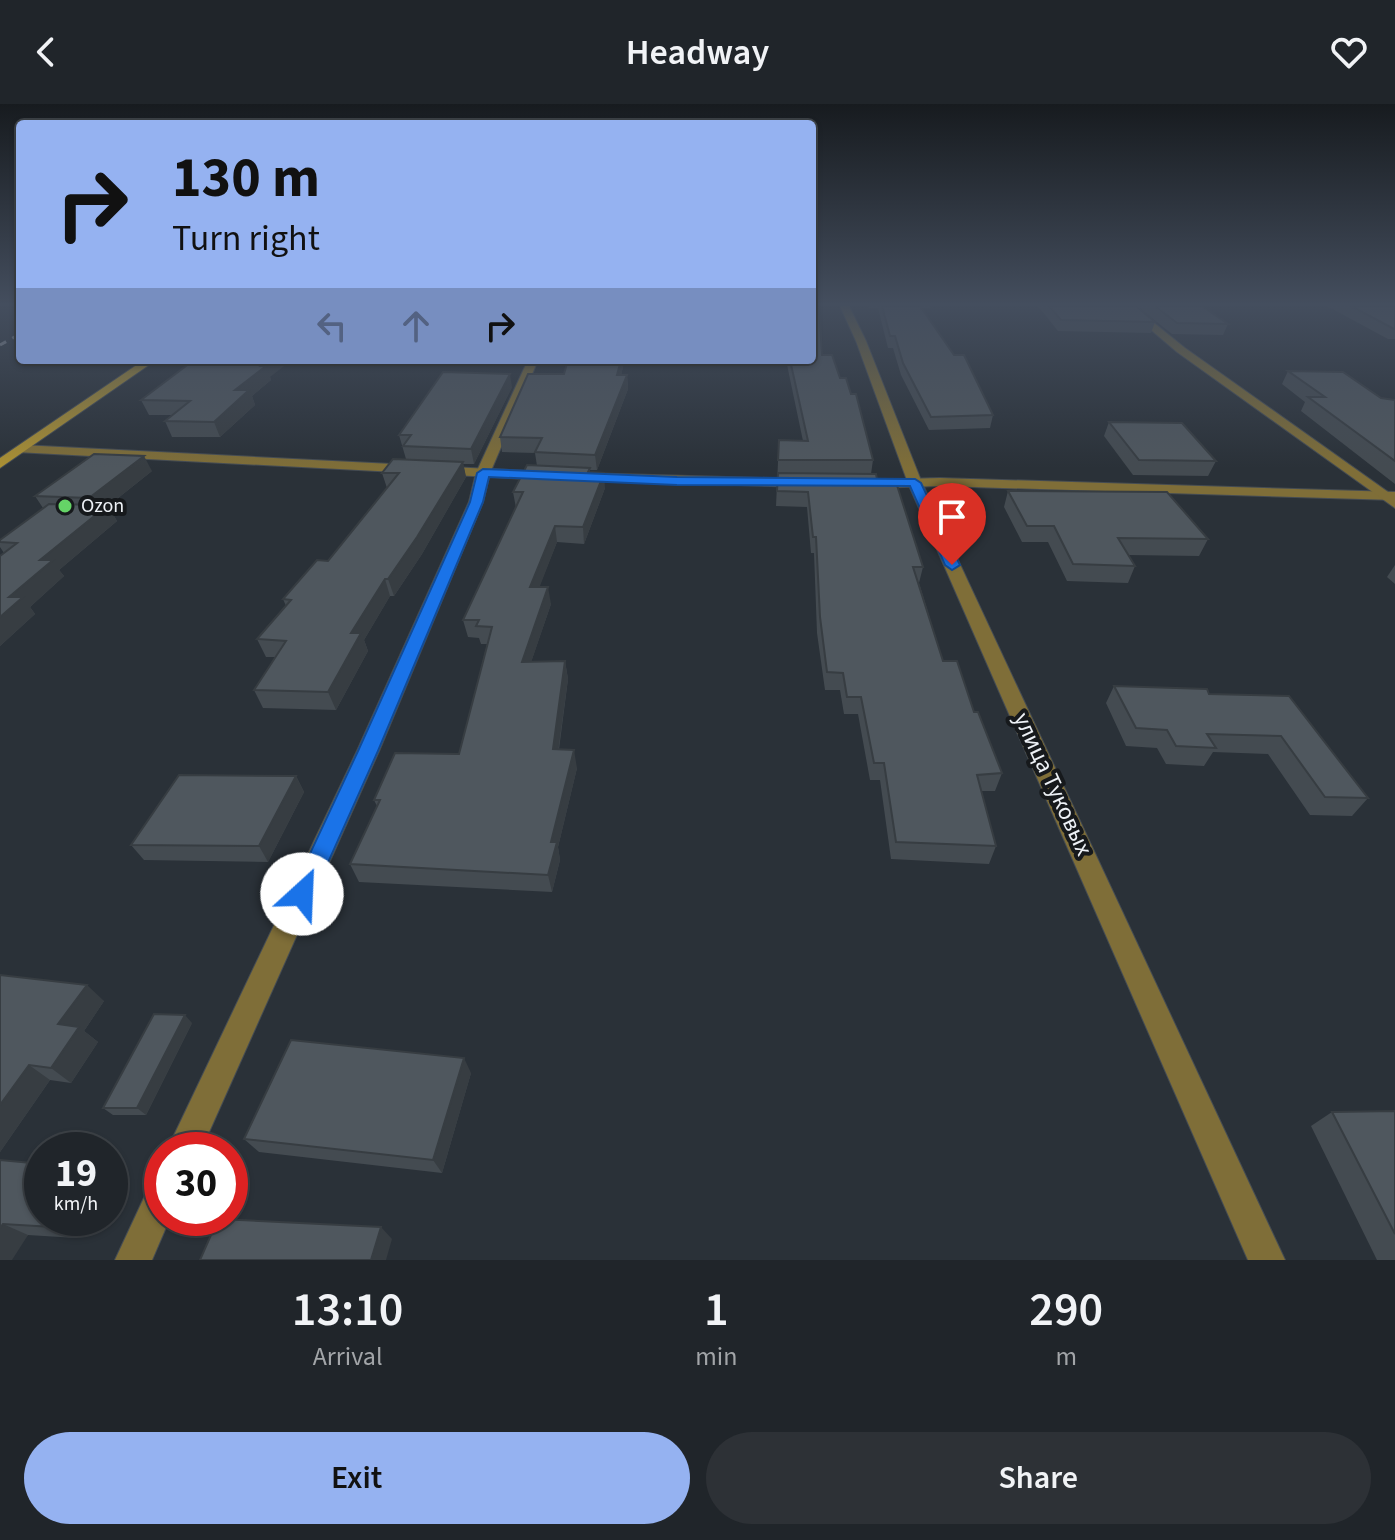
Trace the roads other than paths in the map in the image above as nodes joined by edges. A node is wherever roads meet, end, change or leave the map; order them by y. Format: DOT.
graph roads {
  1 [pos="868,360"];
  2 [pos="1195,360"];
  3 [pos="145,364"];
  4 [pos="531,364"];
  5 [pos="21,449"];
  6 [pos="0,464"];
  7 [pos="483,473"];
  8 [pos="818,483"];
  9 [pos="849,483"];
  10 [pos="915,483"];
  11 [pos="1391,498"];
  12 [pos="192,1132"];
  13 [pos="144,1236"];
  14 [pos="133,1260"];
  15 [pos="1267,1260"];
  1 -- 10 [label="street, улица Туковых"];
  2 -- 11 [label="street"];
  3 -- 5 [label="main road"];
  4 -- 7 [label="street"];
  5 -- 6 [label="main road"];
  5 -- 7 [label="street"];
  7 -- 8 [label="street"];
  7 -- 12 [label="street"];
  9 -- 10 [label="street"];
  10 -- 11 [label="street"];
  10 -- 15 [label="street, улица Туковых"];
  13 -- 14 [label="street"];
}
